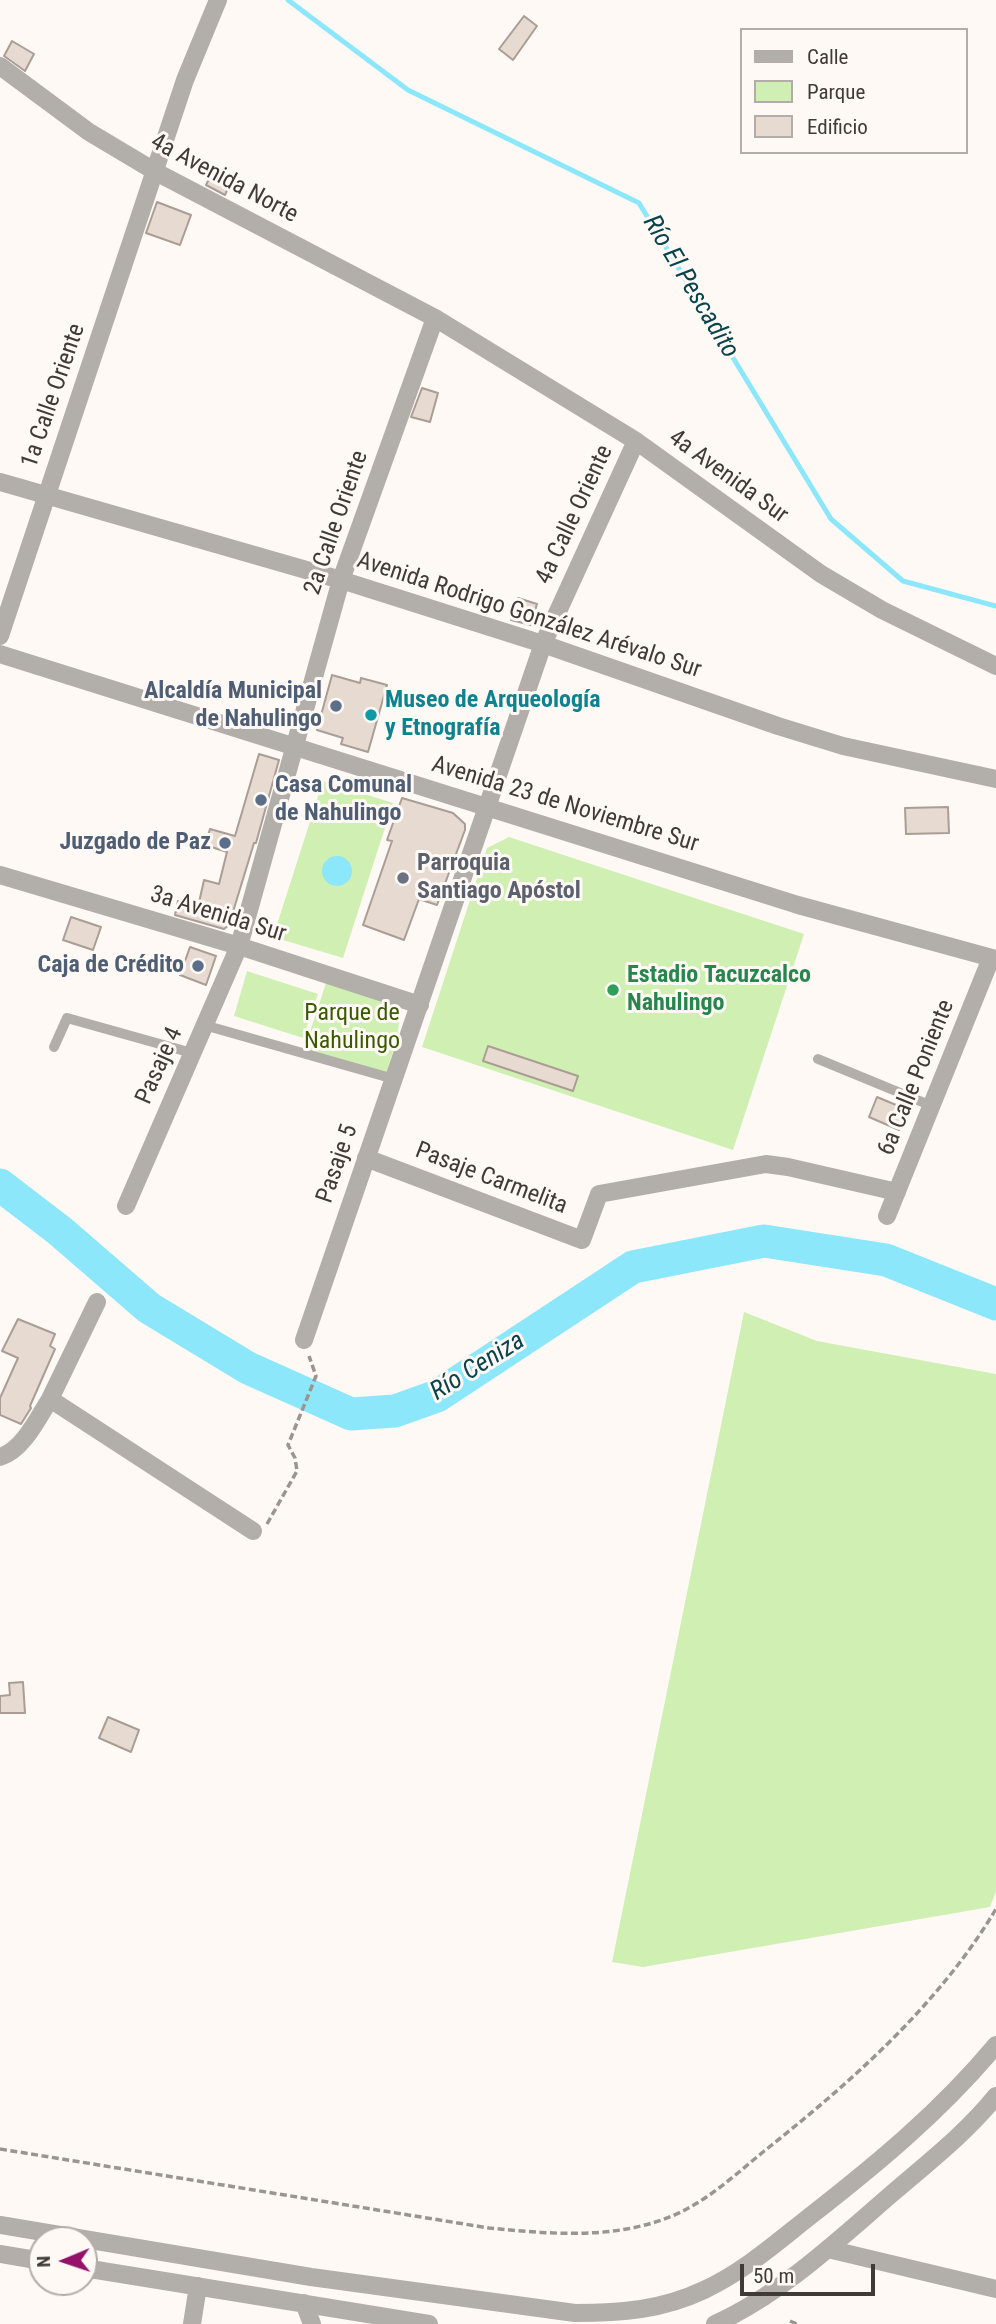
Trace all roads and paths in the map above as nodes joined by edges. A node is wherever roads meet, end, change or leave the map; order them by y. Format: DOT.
graph roads {
  1 [pos="218,0"];
  2 [pos="0,66"];
  3 [pos="156,172"];
  4 [pos="435,318"];
  5 [pos="636,441"];
  6 [pos="0,482"];
  7 [pos="47,495"];
  8 [pos="341,580"];
  9 [pos="0,636"];
  10 [pos="543,644"];
  11 [pos="0,654"];
  12 [pos="996,666"];
  13 [pos="296,747"];
  14 [pos="996,779"];
  15 [pos="486,806"];
  16 [pos="0,875"];
  17 [pos="239,946"];
  18 [pos="993,959"];
  19 [pos="420,1005"];
  20 [pos="204,1025"];
  21 [pos="54,1047"];
  22 [pos="192,1054"];
  23 [pos="818,1059"];
  24 [pos="394,1079"];
  25 [pos="932,1106"];
  26 [pos="366,1158"];
  27 [pos="897,1192"];
  28 [pos="126,1206"];
  29 [pos="887,1216"];
  30 [pos="97,1302"];
  31 [pos="304,1340"];
  32 [pos="316,1376"];
  33 [pos="50,1399"];
  34 [pos="0,1457"];
  35 [pos="253,1531"];
  36 [pos="996,1909"];
  37 [pos="996,2045"];
  38 [pos="992,2109"];
  39 [pos="0,2149"];
  40 [pos="0,2225"];
  41 [pos="828,2249"];
  42 [pos="0,2254"];
  43 [pos="28,2259"];
  44 [pos="98,2270"];
  45 [pos="198,2286"];
  46 [pos="996,2289"];
  47 [pos="304,2303"];
  48 [pos="790,2321"];
  49 [pos="192,2324"];
  50 [pos="312,2324"];
  51 [pos="429,2324"];
  52 [pos="715,2324"];
  53 [pos="797,2324"];
  1 -- 3 [label="street, 1a Calle Oriente"];
  2 -- 3 [label="street, 4a Avenida Norte"];
  3 -- 4 [label="street, 4a Avenida Norte"];
  3 -- 7 [label="street, 1a Calle Oriente"];
  4 -- 5 [label="street, 4a Avenida Sur"];
  4 -- 8 [label="street, 2a Calle Oriente"];
  5 -- 10 [label="street, 4a Calle Oriente"];
  5 -- 12 [label="street, 4a Avenida Sur"];
  6 -- 7 [label="street, Avenida Rodrigo González Arévalo Sur"];
  7 -- 8 [label="street, Avenida Rodrigo González Arévalo Sur"];
  7 -- 9 [label="street, 1a Calle Oriente"];
  8 -- 10 [label="street, Avenida Rodrigo González Arévalo Sur"];
  8 -- 13 [label="street, 2a Calle Oriente"];
  10 -- 14 [label="street, Avenida Rodrigo González Arévalo Sur"];
  10 -- 15 [label="street, 4a Calle Oriente"];
  11 -- 13 [label="street, Avenida 23 de Noviembre Sur"];
  13 -- 15 [label="street, Avenida 23 de Noviembre Sur"];
  13 -- 17 [label="street, 2a Calle Oriente"];
  15 -- 18 [label="street, Avenida 23 de Noviembre Sur"];
  15 -- 19 [label="street, 4a Calle Oriente"];
  16 -- 17 [label="street, 3a Avenida Sur"];
  17 -- 19 [label="street, 3a Avenida Sur"];
  17 -- 20 [label="street, Pasaje 4"];
  18 -- 25 [label="street, 6a Calle Poniente"];
  19 -- 24 [label="street, Pasaje 5"];
  20 -- 22 [label="street, Pasaje 4"];
  20 -- 24 [label="lane"];
  21 -- 22 [label="lane"];
  22 -- 28 [label="street, Pasaje 4"];
  23 -- 25 [label="lane"];
  24 -- 26 [label="street, Pasaje 5"];
  25 -- 27 [label="street, 6a Calle Poniente"];
  26 -- 27 [label="street, Pasaje Carmelita"];
  26 -- 31 [label="street, Pasaje 5"];
  27 -- 29 [label="street, 6a Calle Poniente"];
  30 -- 33 [label="street"];
  32 -- 35 [label="path"];
  33 -- 34 [label="street"];
  33 -- 35 [label="street"];
  36 -- 39 [label="path"];
  37 -- 40 [label="street"];
  38 -- 41 [label="street"];
  41 -- 46 [label="street"];
  41 -- 52 [label="street"];
  42 -- 43 [label="street"];
  44 -- 45 [label="street"];
  45 -- 47 [label="street"];
  45 -- 49 [label="street"];
  47 -- 50 [label="street"];
  47 -- 51 [label="street"];
  48 -- 53 [label="path"];
}
